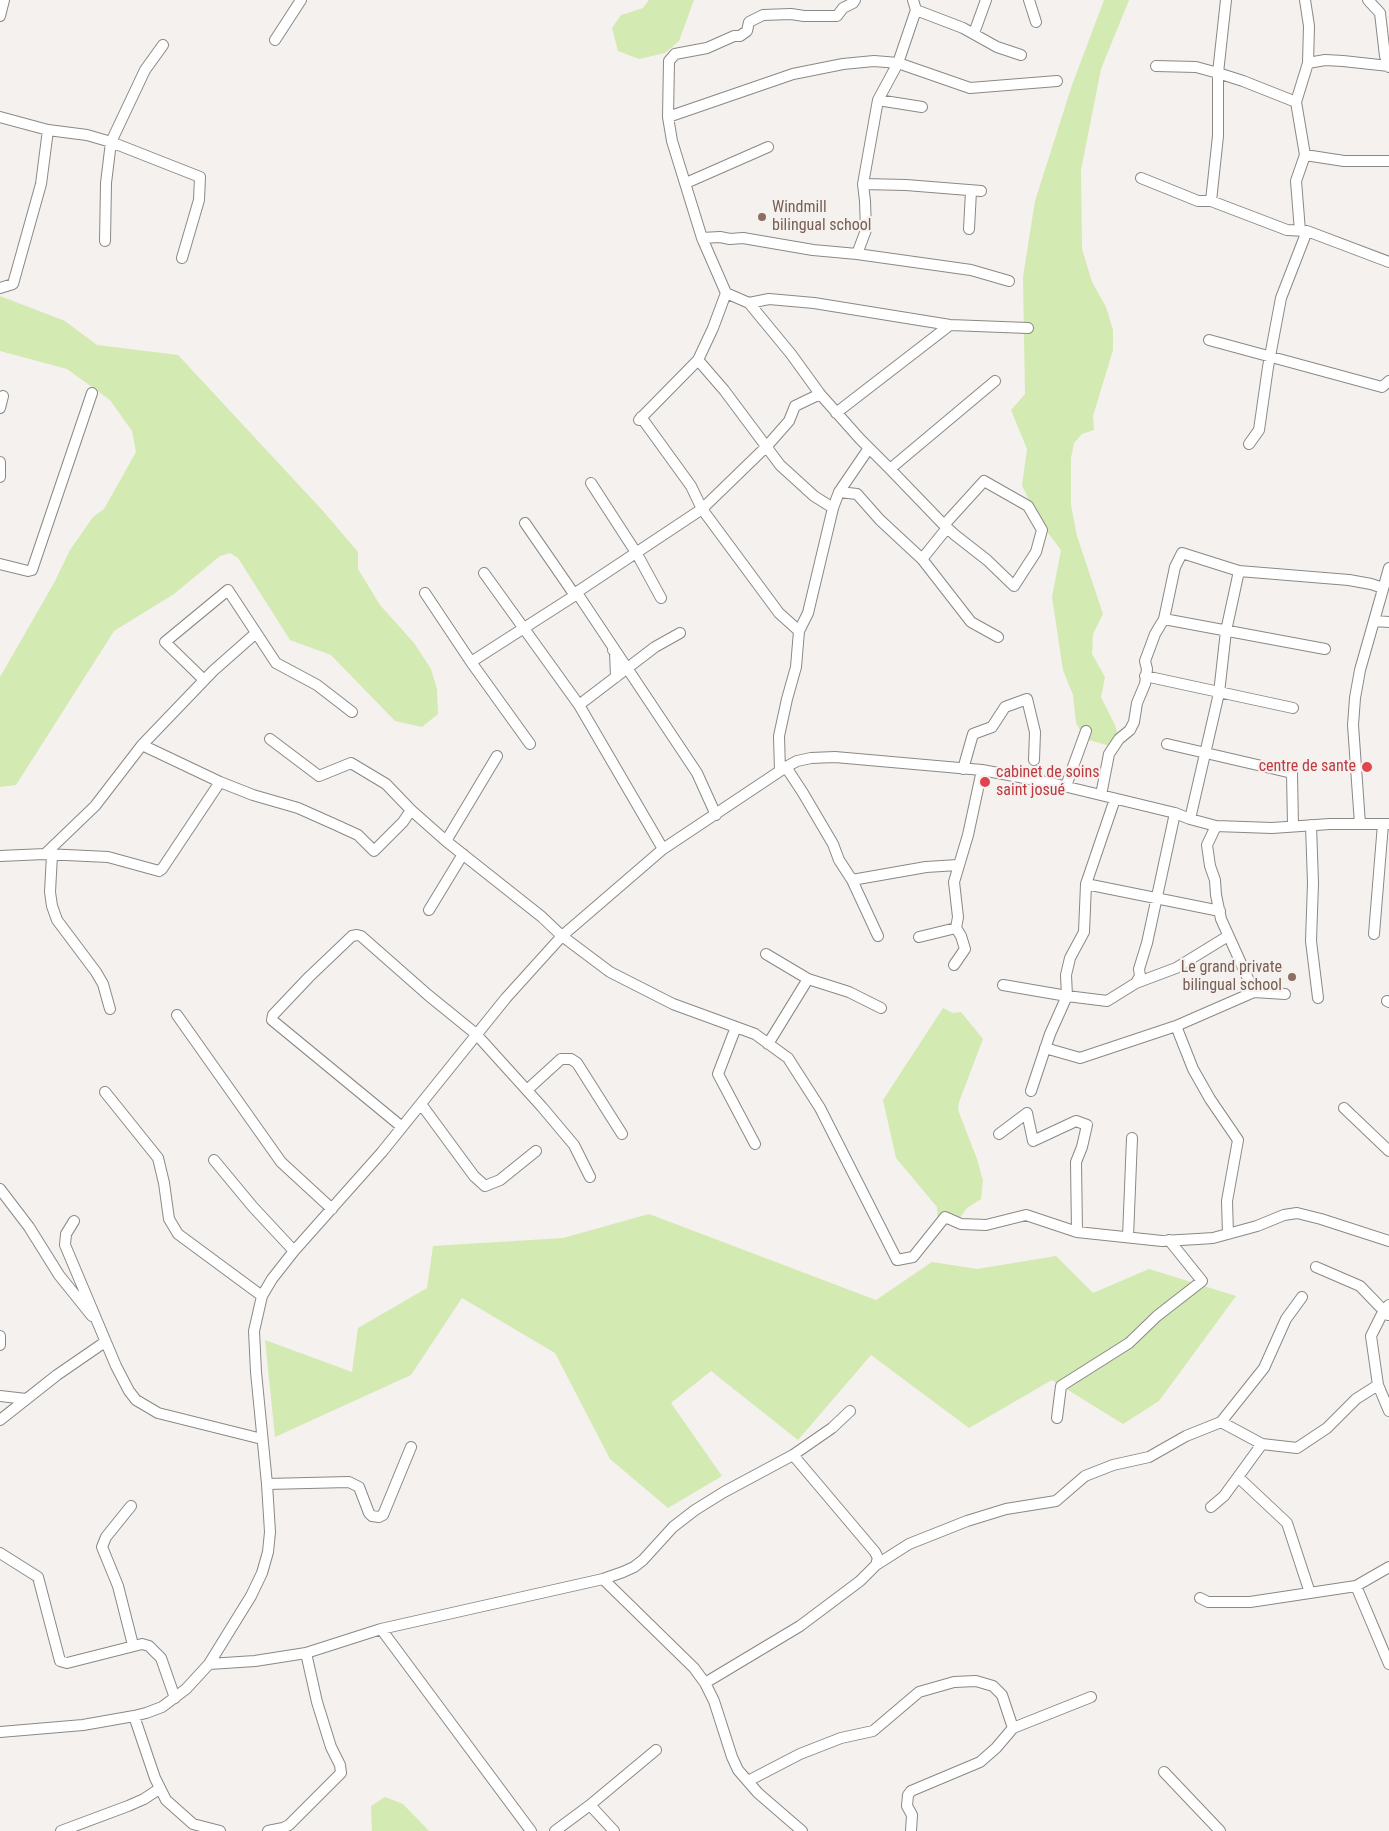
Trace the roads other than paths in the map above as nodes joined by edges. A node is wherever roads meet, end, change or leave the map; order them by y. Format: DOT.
graph roads {
  1 [pos="4,0"];
  2 [pos="301,0"];
  3 [pos="855,0"];
  4 [pos="986,0"];
  5 [pos="1029,0"];
  6 [pos="1226,0"];
  7 [pos="1305,0"];
  8 [pos="1368,0"];
  9 [pos="914,5"];
  10 [pos="0,16"];
  11 [pos="1036,22"];
  12 [pos="974,33"];
  13 [pos="275,40"];
  14 [pos="163,45"];
  15 [pos="1022,55"];
  16 [pos="898,63"];
  17 [pos="1308,64"];
  18 [pos="1156,66"];
  19 [pos="1389,67"];
  20 [pos="1218,73"];
  21 [pos="1057,81"];
  22 [pos="878,100"];
  23 [pos="1296,102"];
  24 [pos="922,107"];
  25 [pos="0,117"];
  26 [pos="668,117"];
  27 [pos="48,130"];
  28 [pos="110,142"];
  29 [pos="768,147"];
  30 [pos="1305,155"];
  31 [pos="1389,161"];
  32 [pos="1141,178"];
  33 [pos="686,182"];
  34 [pos="863,184"];
  35 [pos="1211,202"];
  36 [pos="970,229"];
  37 [pos="1303,231"];
  38 [pos="702,238"];
  39 [pos="105,241"];
  40 [pos="857,254"];
  41 [pos="182,258"];
  42 [pos="1389,262"];
  43 [pos="1009,281"];
  44 [pos="0,288"];
  45 [pos="726,293"];
  46 [pos="749,303"];
  47 [pos="950,326"];
  48 [pos="1028,328"];
  49 [pos="1209,340"];
  50 [pos="1270,357"];
  51 [pos="698,360"];
  52 [pos="995,381"];
  53 [pos="1389,381"];
  54 [pos="92,393"];
  55 [pos="820,394"];
  56 [pos="3,396"];
  57 [pos="0,408"];
  58 [pos="836,412"];
  59 [pos="1249,444"];
  60 [pos="767,446"];
  61 [pos="869,448"];
  62 [pos="0,462"];
  63 [pos="890,469"];
  64 [pos="0,477"];
  65 [pos="591,483"];
  66 [pos="839,492"];
  67 [pos="832,508"];
  68 [pos="702,509"];
  69 [pos="525,523"];
  70 [pos="946,526"];
  71 [pos="637,554"];
  72 [pos="922,559"];
  73 [pos="0,564"];
  74 [pos="1389,568"];
  75 [pos="1239,570"];
  76 [pos="484,573"];
  77 [pos="1382,588"];
  78 [pos="425,593"];
  79 [pos="575,595"];
  80 [pos="661,598"];
  81 [pos="1164,620"];
  82 [pos="1374,621"];
  83 [pos="1389,622"];
  84 [pos="523,629"];
  85 [pos="799,631"];
  86 [pos="1226,631"];
  87 [pos="256,633"];
  88 [pos="680,633"];
  89 [pos="998,637"];
  90 [pos="1325,649"];
  91 [pos="471,662"];
  92 [pos="628,668"];
  93 [pos="1145,676"];
  94 [pos="616,677"];
  95 [pos="204,680"];
  96 [pos="1219,693"];
  97 [pos="579,704"];
  98 [pos="1293,708"];
  99 [pos="352,712"];
  100 [pos="1086,731"];
  101 [pos="270,739"];
  102 [pos="530,744"];
  103 [pos="1167,744"];
  104 [pos="142,745"];
  105 [pos="1206,752"];
  106 [pos="497,756"];
  107 [pos="1034,760"];
  108 [pos="963,768"];
  109 [pos="783,769"];
  110 [pos="982,770"];
  111 [pos="220,782"];
  112 [pos="1066,786"];
  113 [pos="1101,795"];
  114 [pos="1115,799"];
  115 [pos="411,810"];
  116 [pos="1175,813"];
  117 [pos="716,815"];
  118 [pos="1190,819"];
  119 [pos="1360,824"];
  120 [pos="1386,824"];
  121 [pos="1311,825"];
  122 [pos="1216,826"];
  123 [pos="1293,826"];
  124 [pos="446,842"];
  125 [pos="663,849"];
  126 [pos="463,854"];
  127 [pos="48,855"];
  128 [pos="0,856"];
  129 [pos="958,865"];
  130 [pos="852,880"];
  131 [pos="1086,884"];
  132 [pos="1156,898"];
  133 [pos="429,910"];
  134 [pos="1220,911"];
  135 [pos="956,928"];
  136 [pos="1374,934"];
  137 [pos="562,936"];
  138 [pos="878,936"];
  139 [pos="1228,936"];
  140 [pos="919,937"];
  141 [pos="766,954"];
  142 [pos="954,965"];
  143 [pos="808,979"];
  144 [pos="1136,983"];
  145 [pos="1004,985"];
  146 [pos="1254,992"];
  147 [pos="1285,994"];
  148 [pos="1067,996"];
  149 [pos="1318,998"];
  150 [pos="881,1008"];
  151 [pos="110,1009"];
  152 [pos="176,1015"];
  153 [pos="1176,1026"];
  154 [pos="736,1027"];
  155 [pos="476,1034"];
  156 [pos="768,1044"];
  157 [pos="1045,1048"];
  158 [pos="527,1090"];
  159 [pos="1031,1091"];
  160 [pos="105,1092"];
  161 [pos="421,1104"];
  162 [pos="1344,1108"];
  163 [pos="402,1127"];
  164 [pos="622,1134"];
  165 [pos="999,1134"];
  166 [pos="1132,1138"];
  167 [pos="755,1144"];
  168 [pos="536,1151"];
  169 [pos="1389,1151"];
  170 [pos="214,1160"];
  171 [pos="590,1177"];
  172 [pos="0,1189"];
  173 [pos="332,1209"];
  174 [pos="74,1221"];
  175 [pos="1077,1232"];
  176 [pos="1228,1234"];
  177 [pos="1128,1237"];
  178 [pos="1169,1240"];
  179 [pos="1389,1241"];
  180 [pos="294,1250"];
  181 [pos="1316,1267"];
  182 [pos="262,1296"];
  183 [pos="1302,1297"];
  184 [pos="1387,1310"];
  185 [pos="98,1323"];
  186 [pos="0,1336"];
  187 [pos="105,1342"];
  188 [pos="0,1344"];
  189 [pos="1378,1385"];
  190 [pos="0,1396"];
  191 [pos="26,1399"];
  192 [pos="850,1410"];
  193 [pos="1389,1411"];
  194 [pos="1057,1418"];
  195 [pos="0,1420"];
  196 [pos="1221,1422"];
  197 [pos="262,1439"];
  198 [pos="1262,1444"];
  199 [pos="411,1447"];
  200 [pos="793,1455"];
  201 [pos="1238,1477"];
  202 [pos="267,1484"];
  203 [pos="131,1506"];
  204 [pos="1211,1507"];
  205 [pos="0,1553"];
  206 [pos="876,1565"];
  207 [pos="1389,1567"];
  208 [pos="603,1579"];
  209 [pos="1356,1586"];
  210 [pos="1310,1593"];
  211 [pos="1200,1598"];
  212 [pos="382,1629"];
  213 [pos="133,1645"];
  214 [pos="306,1654"];
  215 [pos="209,1664"];
  216 [pos="1389,1664"];
  217 [pos="705,1683"];
  218 [pos="1091,1697"];
  219 [pos="175,1698"];
  220 [pos="134,1716"];
  221 [pos="1013,1728"];
  222 [pos="0,1732"];
  223 [pos="656,1750"];
  224 [pos="1164,1772"];
  225 [pos="748,1781"];
  226 [pos="159,1789"];
  227 [pos="590,1805"];
  228 [pos="61,1831"];
  229 [pos="220,1831"];
  230 [pos="268,1831"];
  231 [pos="531,1831"];
  232 [pos="555,1831"];
  233 [pos="614,1831"];
  234 [pos="802,1831"];
  235 [pos="911,1831"];
  236 [pos="1220,1831"];
  1 -- 10 [label="street"];
  2 -- 13 [label="street"];
  3 -- 26 [label="street"];
  4 -- 12 [label="street"];
  5 -- 11 [label="street"];
  6 -- 20 [label="street"];
  7 -- 17 [label="street"];
  8 -- 19 [label="street"];
  9 -- 12 [label="street"];
  9 -- 16 [label="street"];
  12 -- 15 [label="street"];
  14 -- 28 [label="street"];
  16 -- 21 [label="street"];
  16 -- 22 [label="street"];
  16 -- 26 [label="street"];
  17 -- 19 [label="street"];
  17 -- 23 [label="street"];
  18 -- 20 [label="street"];
  20 -- 23 [label="street"];
  20 -- 35 [label="street"];
  22 -- 24 [label="street"];
  22 -- 34 [label="street"];
  23 -- 30 [label="street"];
  25 -- 27 [label="street"];
  26 -- 33 [label="street"];
  27 -- 28 [label="street"];
  27 -- 44 [label="street"];
  28 -- 39 [label="street"];
  28 -- 41 [label="street"];
  29 -- 33 [label="street"];
  30 -- 31 [label="street"];
  30 -- 37 [label="street"];
  32 -- 35 [label="street"];
  33 -- 38 [label="street"];
  34 -- 36 [label="street"];
  34 -- 40 [label="street"];
  35 -- 37 [label="street"];
  37 -- 42 [label="street"];
  37 -- 50 [label="street"];
  38 -- 40 [label="street"];
  38 -- 45 [label="street"];
  40 -- 43 [label="street"];
  45 -- 46 [label="street"];
  45 -- 51 [label="street"];
  46 -- 47 [label="street"];
  46 -- 55 [label="street"];
  47 -- 48 [label="street"];
  47 -- 58 [label="street"];
  49 -- 50 [label="street"];
  50 -- 53 [label="street"];
  50 -- 59 [label="street"];
  51 -- 60 [label="street"];
  51 -- 68 [label="street"];
  52 -- 63 [label="street"];
  54 -- 73 [label="street"];
  55 -- 58 [label="street"];
  55 -- 60 [label="street"];
  56 -- 57 [label="street"];
  58 -- 61 [label="street"];
  60 -- 67 [label="street"];
  60 -- 68 [label="street"];
  61 -- 63 [label="street"];
  61 -- 66 [label="street"];
  62 -- 64 [label="street"];
  63 -- 70 [label="street"];
  65 -- 71 [label="street"];
  66 -- 67 [label="street"];
  66 -- 72 [label="street"];
  67 -- 85 [label="street"];
  68 -- 71 [label="street"];
  68 -- 85 [label="street"];
  69 -- 79 [label="street"];
  70 -- 70 [label="street"];
  70 -- 72 [label="street"];
  71 -- 79 [label="street"];
  71 -- 80 [label="street"];
  72 -- 89 [label="street"];
  74 -- 77 [label="street"];
  75 -- 77 [label="street"];
  75 -- 81 [label="street"];
  75 -- 86 [label="street"];
  76 -- 84 [label="street"];
  77 -- 82 [label="street"];
  78 -- 91 [label="street"];
  79 -- 84 [label="street"];
  79 -- 92 [label="street"];
  79 -- 94 [label="street"];
  81 -- 86 [label="street"];
  81 -- 93 [label="street"];
  82 -- 83 [label="street"];
  82 -- 119 [label="street"];
  84 -- 91 [label="street"];
  84 -- 97 [label="street"];
  85 -- 109 [label="street"];
  86 -- 90 [label="street"];
  86 -- 96 [label="street"];
  87 -- 95 [label="street"];
  87 -- 95 [label="street"];
  87 -- 99 [label="street"];
  88 -- 92 [label="street"];
  91 -- 102 [label="street"];
  92 -- 94 [label="street"];
  92 -- 117 [label="street"];
  93 -- 96 [label="street"];
  93 -- 113 [label="street"];
  94 -- 97 [label="street"];
  95 -- 104 [label="street"];
  96 -- 98 [label="street"];
  96 -- 105 [label="street"];
  97 -- 125 [label="street"];
  100 -- 112 [label="street"];
  101 -- 115 [label="street"];
  103 -- 105 [label="street"];
  104 -- 111 [label="street"];
  104 -- 127 [label="street"];
  105 -- 118 [label="street"];
  105 -- 123 [label="street"];
  106 -- 124 [label="street"];
  107 -- 108 [label="street"];
  108 -- 109 [label="street"];
  108 -- 110 [label="street"];
  109 -- 117 [label="street"];
  109 -- 130 [label="street"];
  110 -- 112 [label="street"];
  110 -- 129 [label="street"];
  111 -- 115 [label="street"];
  111 -- 127 [label="street"];
  112 -- 113 [label="street"];
  113 -- 114 [label="street"];
  114 -- 116 [label="street"];
  114 -- 131 [label="street"];
  115 -- 124 [label="street"];
  116 -- 118 [label="street"];
  116 -- 132 [label="street"];
  117 -- 125 [label="street"];
  118 -- 122 [label="street"];
  119 -- 120 [label="street"];
  119 -- 121 [label="street"];
  120 -- 136 [label="street"];
  121 -- 123 [label="street"];
  121 -- 149 [label="street"];
  122 -- 123 [label="street"];
  122 -- 134 [label="street"];
  124 -- 126 [label="street"];
  125 -- 137 [label="street"];
  126 -- 133 [label="street"];
  126 -- 137 [label="street"];
  127 -- 128 [label="street"];
  127 -- 151 [label="street"];
  129 -- 130 [label="street"];
  129 -- 135 [label="street"];
  130 -- 138 [label="street"];
  131 -- 132 [label="street"];
  131 -- 148 [label="street"];
  132 -- 134 [label="street"];
  132 -- 144 [label="street"];
  134 -- 139 [label="street"];
  135 -- 140 [label="street"];
  135 -- 142 [label="street"];
  137 -- 154 [label="street"];
  137 -- 155 [label="street"];
  139 -- 144 [label="street"];
  139 -- 146 [label="street"];
  141 -- 143 [label="street"];
  143 -- 150 [label="street"];
  143 -- 156 [label="street"];
  144 -- 148 [label="street"];
  145 -- 148 [label="street"];
  146 -- 147 [label="street"];
  146 -- 153 [label="street"];
  148 -- 157 [label="street"];
  152 -- 173 [label="street"];
  153 -- 157 [label="street"];
  153 -- 176 [label="street"];
  154 -- 156 [label="street"];
  154 -- 167 [label="street"];
  155 -- 158 [label="street"];
  155 -- 161 [label="street"];
  155 -- 163 [label="street"];
  156 -- 175 [label="street"];
  157 -- 159 [label="street"];
  158 -- 164 [label="street"];
  158 -- 171 [label="street"];
  160 -- 182 [label="street"];
  161 -- 163 [label="street"];
  161 -- 168 [label="street"];
  162 -- 169 [label="street"];
  163 -- 173 [label="street"];
  165 -- 175 [label="street"];
  166 -- 177 [label="street"];
  170 -- 180 [label="street"];
  172 -- 185 [label="street"];
  173 -- 180 [label="street"];
  174 -- 185 [label="street"];
  175 -- 177 [label="street"];
  176 -- 178 [label="street"];
  176 -- 179 [label="street"];
  177 -- 178 [label="street"];
  178 -- 194 [label="street"];
  180 -- 182 [label="street"];
  181 -- 184 [label="street"];
  182 -- 197 [label="street"];
  183 -- 196 [label="street"];
  184 -- 189 [label="street"];
  185 -- 187 [label="street"];
  186 -- 188 [label="street"];
  187 -- 191 [label="street"];
  187 -- 197 [label="street"];
  189 -- 193 [label="street"];
  189 -- 198 [label="street"];
  190 -- 191 [label="street"];
  191 -- 195 [label="street"];
  192 -- 200 [label="street"];
  196 -- 198 [label="street"];
  196 -- 206 [label="street"];
  197 -- 202 [label="street"];
  198 -- 201 [label="street"];
  199 -- 202 [label="street"];
  200 -- 206 [label="street"];
  200 -- 208 [label="street"];
  201 -- 204 [label="street"];
  201 -- 210 [label="street"];
  202 -- 215 [label="street"];
  203 -- 213 [label="street"];
  205 -- 213 [label="street"];
  206 -- 217 [label="street"];
  207 -- 209 [label="street"];
  208 -- 212 [label="street"];
  208 -- 217 [label="street"];
  209 -- 210 [label="street"];
  209 -- 216 [label="street"];
  210 -- 211 [label="street"];
  212 -- 214 [label="street"];
  212 -- 231 [label="street"];
  213 -- 219 [label="street"];
  214 -- 215 [label="street"];
  214 -- 230 [label="street"];
  215 -- 219 [label="street"];
  217 -- 225 [label="street"];
  218 -- 221 [label="street"];
  219 -- 220 [label="street"];
  220 -- 222 [label="street"];
  220 -- 226 [label="street"];
  221 -- 225 [label="street"];
  221 -- 235 [label="street"];
  223 -- 227 [label="street"];
  224 -- 236 [label="street"];
  225 -- 234 [label="street"];
  226 -- 228 [label="street"];
  226 -- 229 [label="street"];
  227 -- 232 [label="street"];
  227 -- 233 [label="street"];
}
